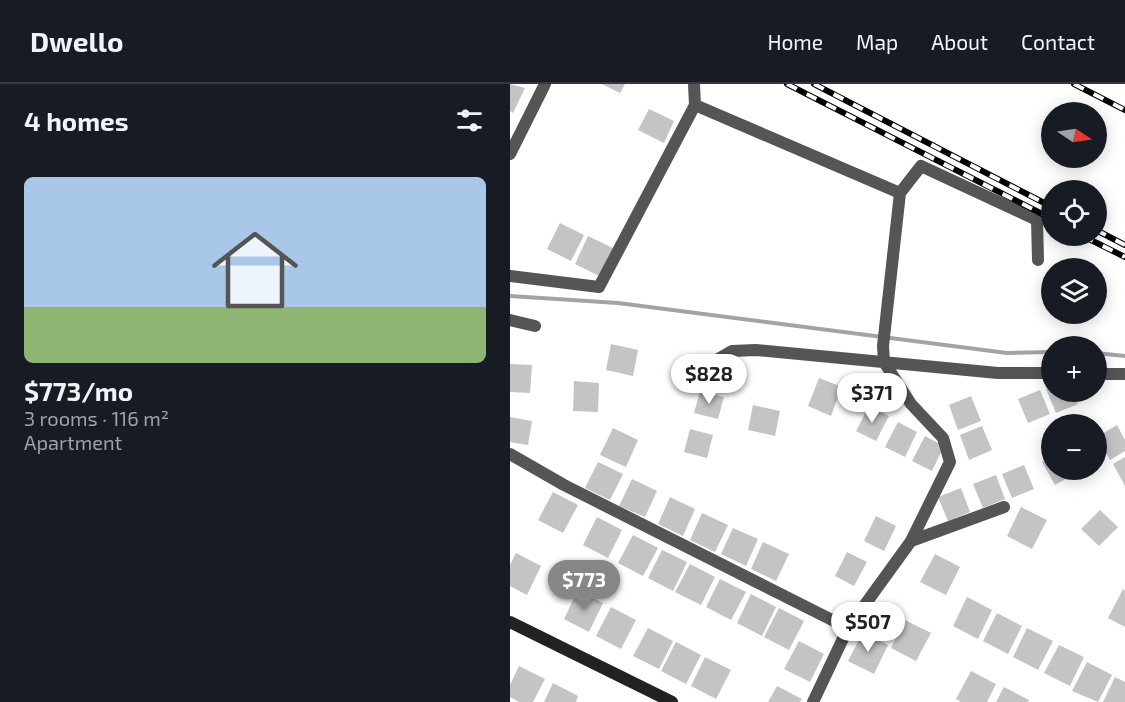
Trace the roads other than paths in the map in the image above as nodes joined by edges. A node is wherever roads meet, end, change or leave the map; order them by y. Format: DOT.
graph roads {
  1 [pos="545,84"];
  2 [pos="694,84"];
  3 [pos="695,105"];
  4 [pos="510,154"];
  5 [pos="900,193"];
  6 [pos="1038,260"];
  7 [pos="510,276"];
  8 [pos="510,320"];
  9 [pos="536,326"];
  10 [pos="715,361"];
  11 [pos="884,362"];
  12 [pos="1041,373"];
  13 [pos="1107,374"];
  14 [pos="1125,374"];
  15 [pos="510,454"];
  16 [pos="1004,507"];
  17 [pos="911,541"];
  18 [pos="510,622"];
  19 [pos="848,628"];
  20 [pos="672,702"];
  21 [pos="813,702"];
  1 -- 4 [label="street"];
  2 -- 3 [label="street"];
  3 -- 5 [label="street"];
  3 -- 7 [label="street"];
  5 -- 6 [label="street"];
  5 -- 11 [label="street"];
  8 -- 9 [label="street"];
  10 -- 11 [label="street"];
  11 -- 12 [label="street"];
  11 -- 17 [label="street"];
  13 -- 14 [label="street"];
  15 -- 19 [label="street"];
  16 -- 17 [label="street"];
  17 -- 19 [label="street"];
  18 -- 20 [label="main road"];
  19 -- 21 [label="street"];
}
